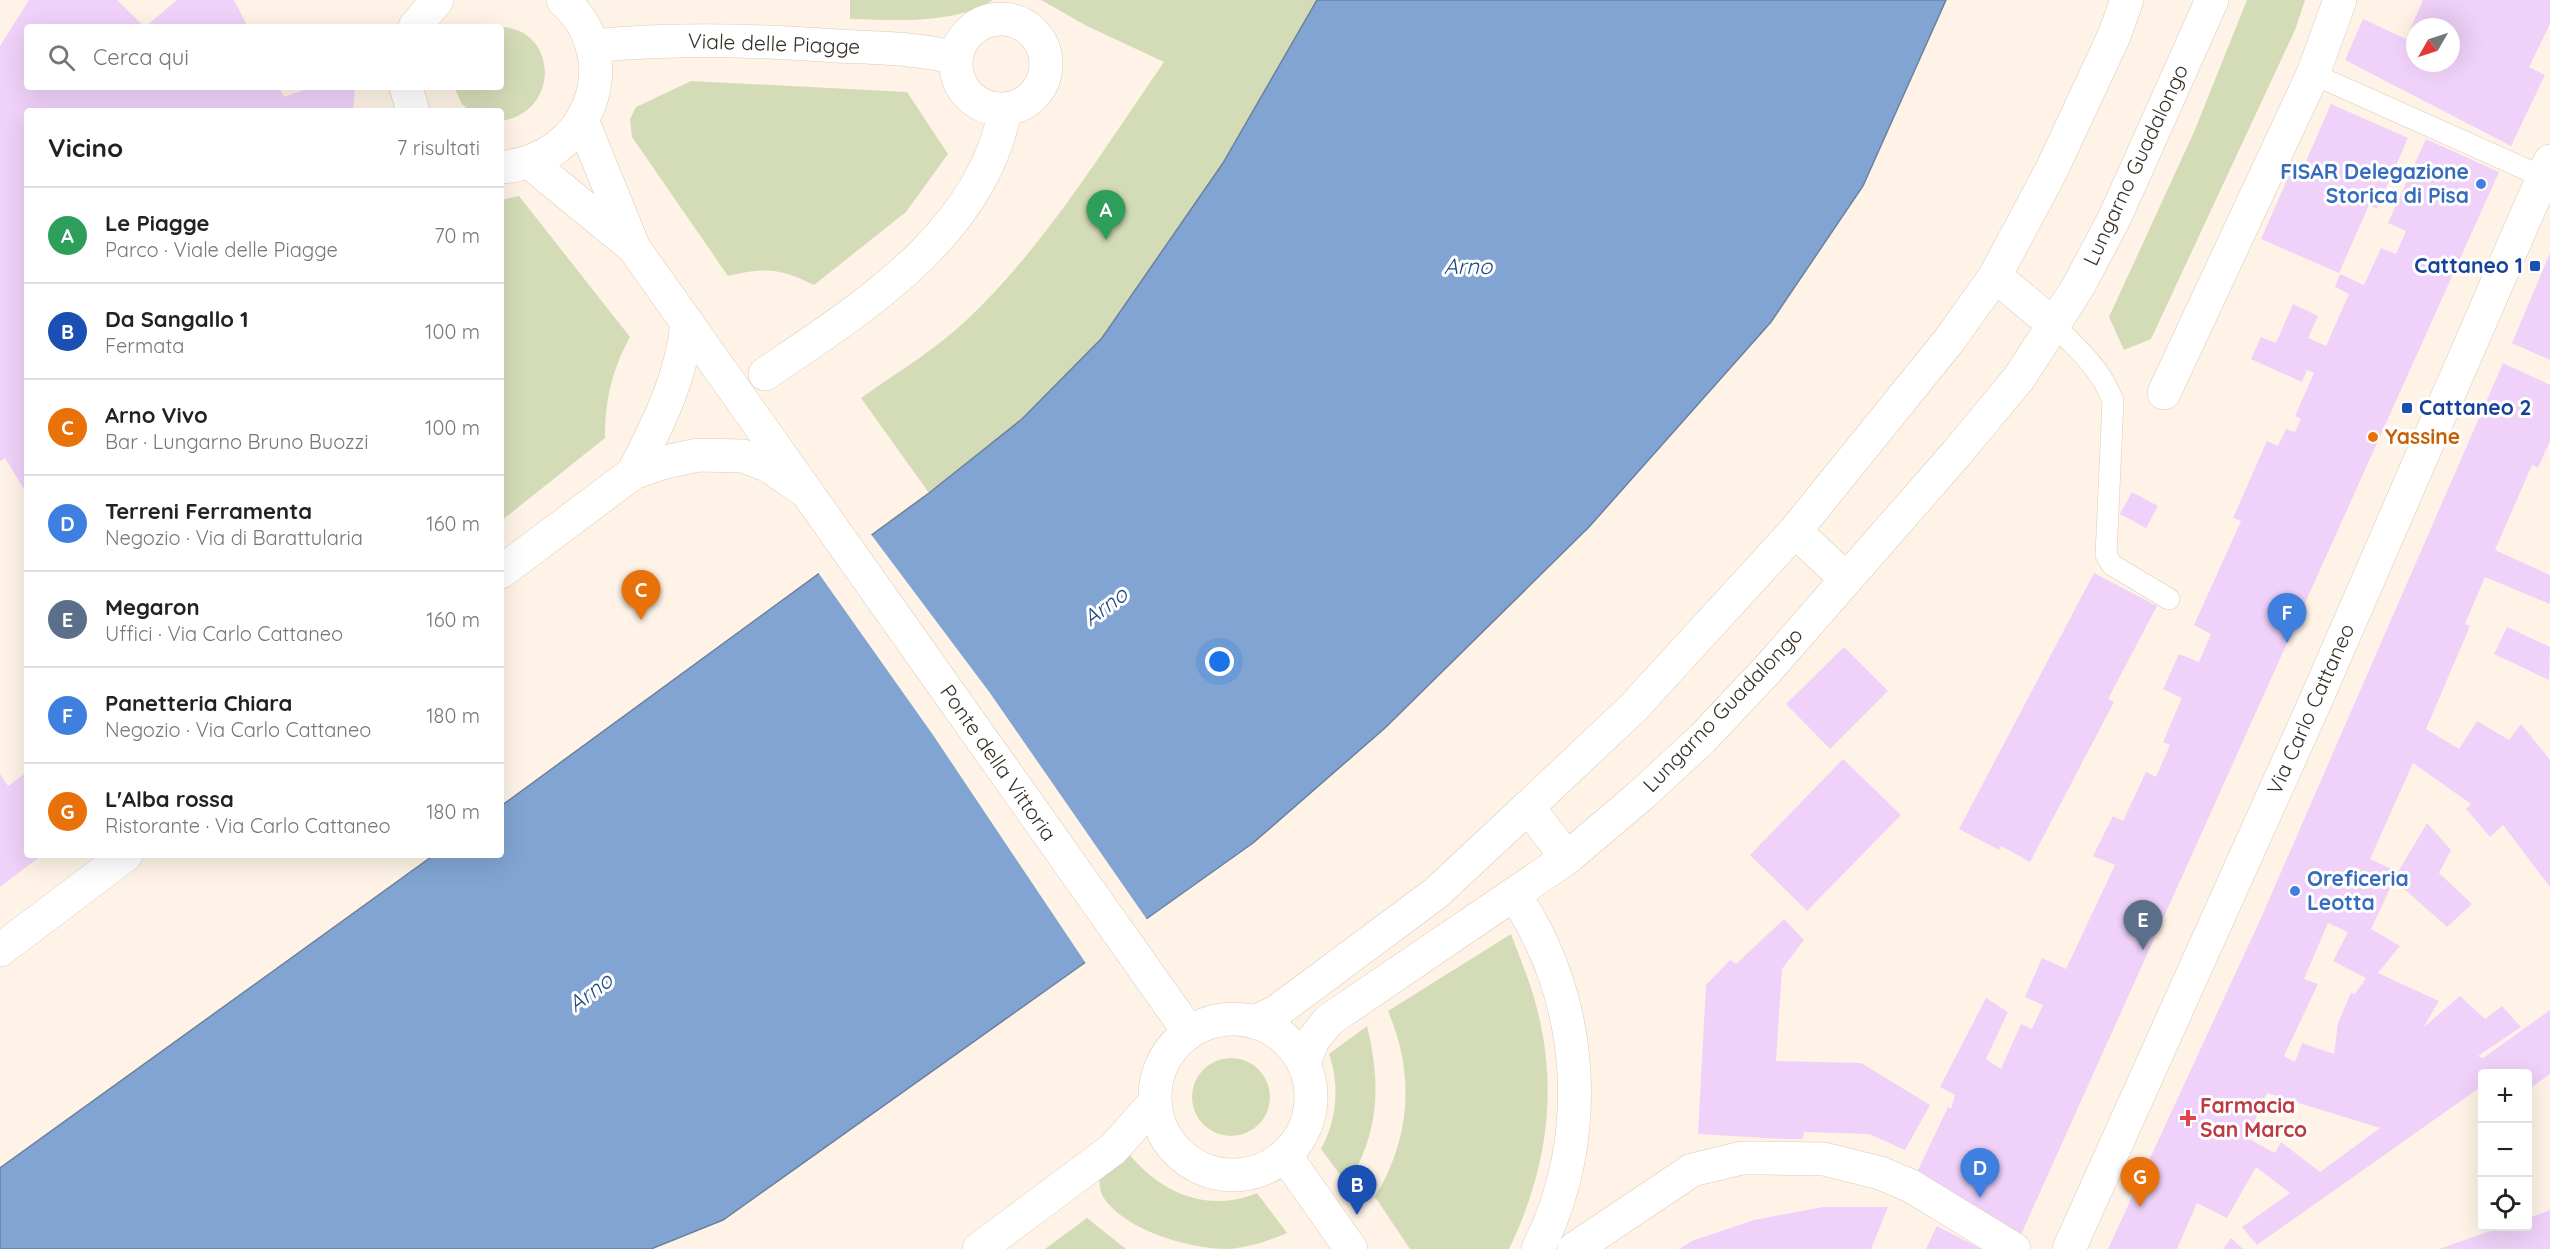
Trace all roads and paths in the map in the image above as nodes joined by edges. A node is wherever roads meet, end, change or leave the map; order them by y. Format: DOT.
graph roads {
  1 [pos="563,0"];
  2 [pos="2127,0"];
  3 [pos="2212,0"];
  4 [pos="2340,0"];
  5 [pos="1028,11"];
  6 [pos="592,46"];
  7 [pos="956,58"];
  8 [pos="2313,74"];
  9 [pos="407,90"];
  10 [pos="412,108"];
  11 [pos="1005,110"];
  12 [pos="582,120"];
  13 [pos="515,165"];
  14 [pos="2546,169"];
  15 [pos="634,248"];
  16 [pos="1995,276"];
  17 [pos="687,322"];
  18 [pos="2054,325"];
  19 [pos="765,375"];
  20 [pos="2164,393"];
  21 [pos="633,473"];
  22 [pos="807,493"];
  23 [pos="1795,531"];
  24 [pos="504,570"];
  25 [pos="1846,579"];
  26 [pos="2169,599"];
  27 [pos="1528,807"];
  28 [pos="122,858"];
  29 [pos="1567,858"];
  30 [pos="1515,896"];
  31 [pos="0,950"];
  32 [pos="1254,1022"];
  33 [pos="1189,1032"];
  34 [pos="1304,1063"];
  35 [pos="1155,1102"];
  36 [pos="1285,1155"];
  37 [pos="2071,1246"];
  38 [pos="980,1249"];
  39 [pos="1351,1249"];
  40 [pos="1538,1249"];
  41 [pos="1574,1249"];
  42 [pos="2014,1249"];
  1 -- 6 [label="street"];
  2 -- 16 [label="street"];
  3 -- 18 [label="street, Lungarno Guadalongo"];
  4 -- 8 [label="street"];
  5 -- 7 [label="street"];
  5 -- 11 [label="street"];
  6 -- 7 [label="street, Viale delle Piagge"];
  6 -- 12 [label="street"];
  7 -- 11 [label="street"];
  8 -- 14 [label="lane, Via Carlo Cattaneo"];
  8 -- 20 [label="street"];
  9 -- 10 [label="street"];
  11 -- 19 [label="street"];
  12 -- 13 [label="street"];
  12 -- 15 [label="street"];
  13 -- 15 [label="street"];
  14 -- 37 [label="street, Via Carlo Cattaneo"];
  15 -- 17 [label="street, Ponte della Vittoria"];
  16 -- 18 [label="street"];
  16 -- 23 [label="street"];
  17 -- 21 [label="street"];
  17 -- 22 [label="street, Ponte della Vittoria"];
  18 -- 25 [label="street, Lungarno Guadalongo"];
  18 -- 26 [label="lane"];
  21 -- 22 [label="street"];
  21 -- 24 [label="street"];
  22 -- 33 [label="street, Ponte della Vittoria"];
  23 -- 25 [label="street"];
  23 -- 27 [label="street"];
  25 -- 29 [label="street, Lungarno Guadalongo"];
  27 -- 29 [label="street"];
  27 -- 32 [label="street"];
  28 -- 31 [label="street"];
  29 -- 30 [label="street, Lungarno Guadalongo"];
  30 -- 34 [label="street, Lungarno Guadalongo"];
  30 -- 40 [label="street"];
  32 -- 33 [label="street"];
  32 -- 34 [label="street"];
  33 -- 35 [label="street"];
  34 -- 36 [label="street"];
  35 -- 36 [label="street"];
  35 -- 38 [label="street"];
  36 -- 39 [label="street"];
  41 -- 42 [label="street"];
}
